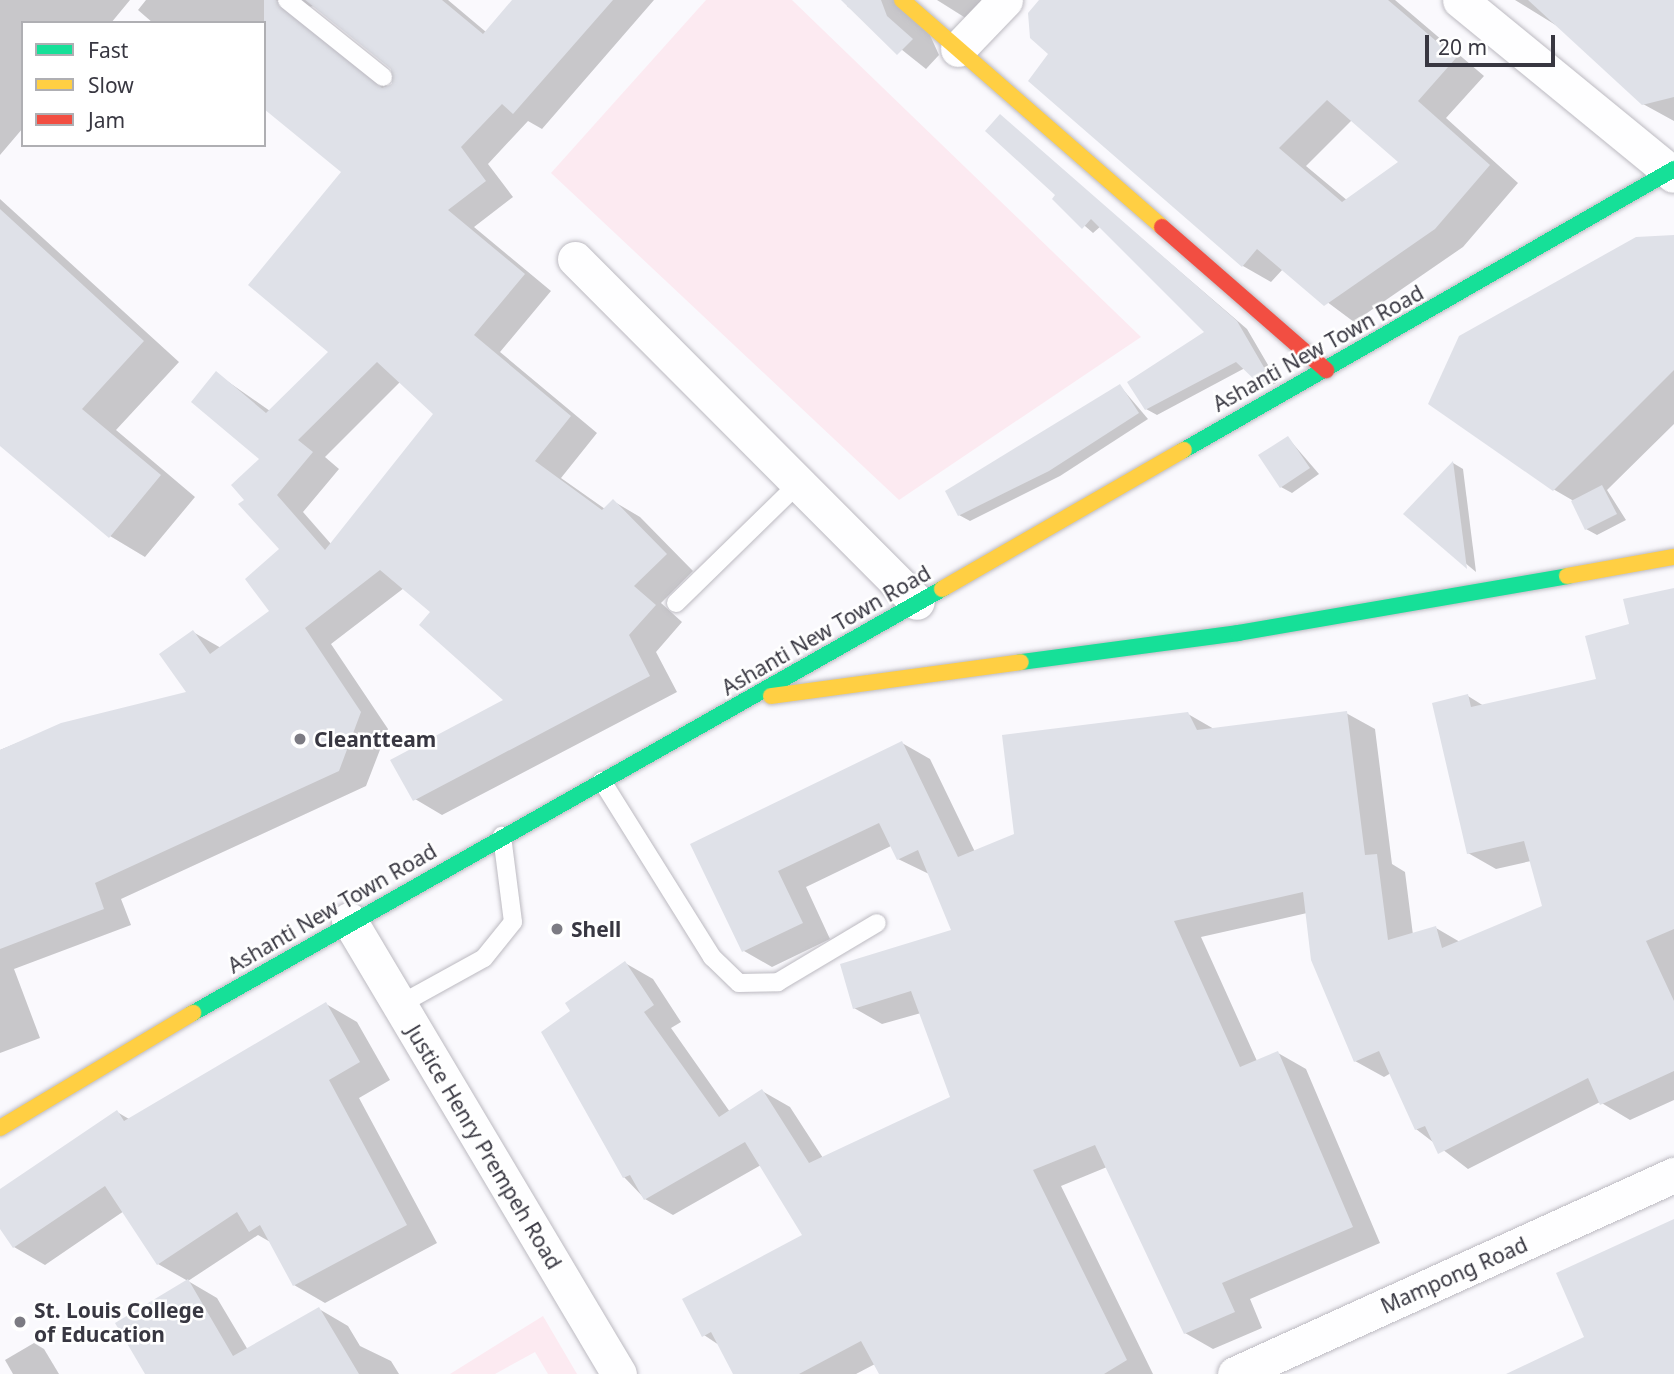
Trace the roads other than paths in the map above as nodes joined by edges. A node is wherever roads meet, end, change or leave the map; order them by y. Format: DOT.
graph roads {
  1 [pos="287,0"];
  2 [pos="902,0"];
  3 [pos="1005,0"];
  4 [pos="1460,0"];
  5 [pos="958,49"];
  6 [pos="383,77"];
  7 [pos="1673,172"];
  8 [pos="575,260"];
  9 [pos="1326,370"];
  10 [pos="799,483"];
  11 [pos="1674,557"];
  12 [pos="917,602"];
  13 [pos="676,603"];
  14 [pos="752,698"];
  15 [pos="602,781"];
  16 [pos="502,836"];
  17 [pos="349,920"];
  18 [pos="877,923"];
  19 [pos="400,1005"];
  20 [pos="0,1128"];
  21 [pos="1674,1175"];
  22 [pos="619,1374"];
  23 [pos="1235,1374"];
  1 -- 6 [label="lane"];
  2 -- 5 [label="street"];
  3 -- 5 [label="street"];
  4 -- 7 [label="street"];
  5 -- 9 [label="street"];
  7 -- 9 [label="street, Ashanti New Town Road"];
  8 -- 10 [label="street"];
  9 -- 12 [label="street, Ashanti New Town Road"];
  10 -- 12 [label="street"];
  10 -- 13 [label="lane"];
  11 -- 14 [label="street"];
  12 -- 14 [label="street, Ashanti New Town Road"];
  14 -- 15 [label="street, Ashanti New Town Road"];
  15 -- 16 [label="street, Ashanti New Town Road"];
  15 -- 18 [label="lane"];
  16 -- 17 [label="street, Ashanti New Town Road"];
  16 -- 19 [label="lane"];
  17 -- 19 [label="street, Justice Henry Prempeh Road"];
  17 -- 20 [label="street, Ashanti New Town Road"];
  19 -- 22 [label="street, Justice Henry Prempeh Road"];
  21 -- 23 [label="street, Mampong Road"];
}
